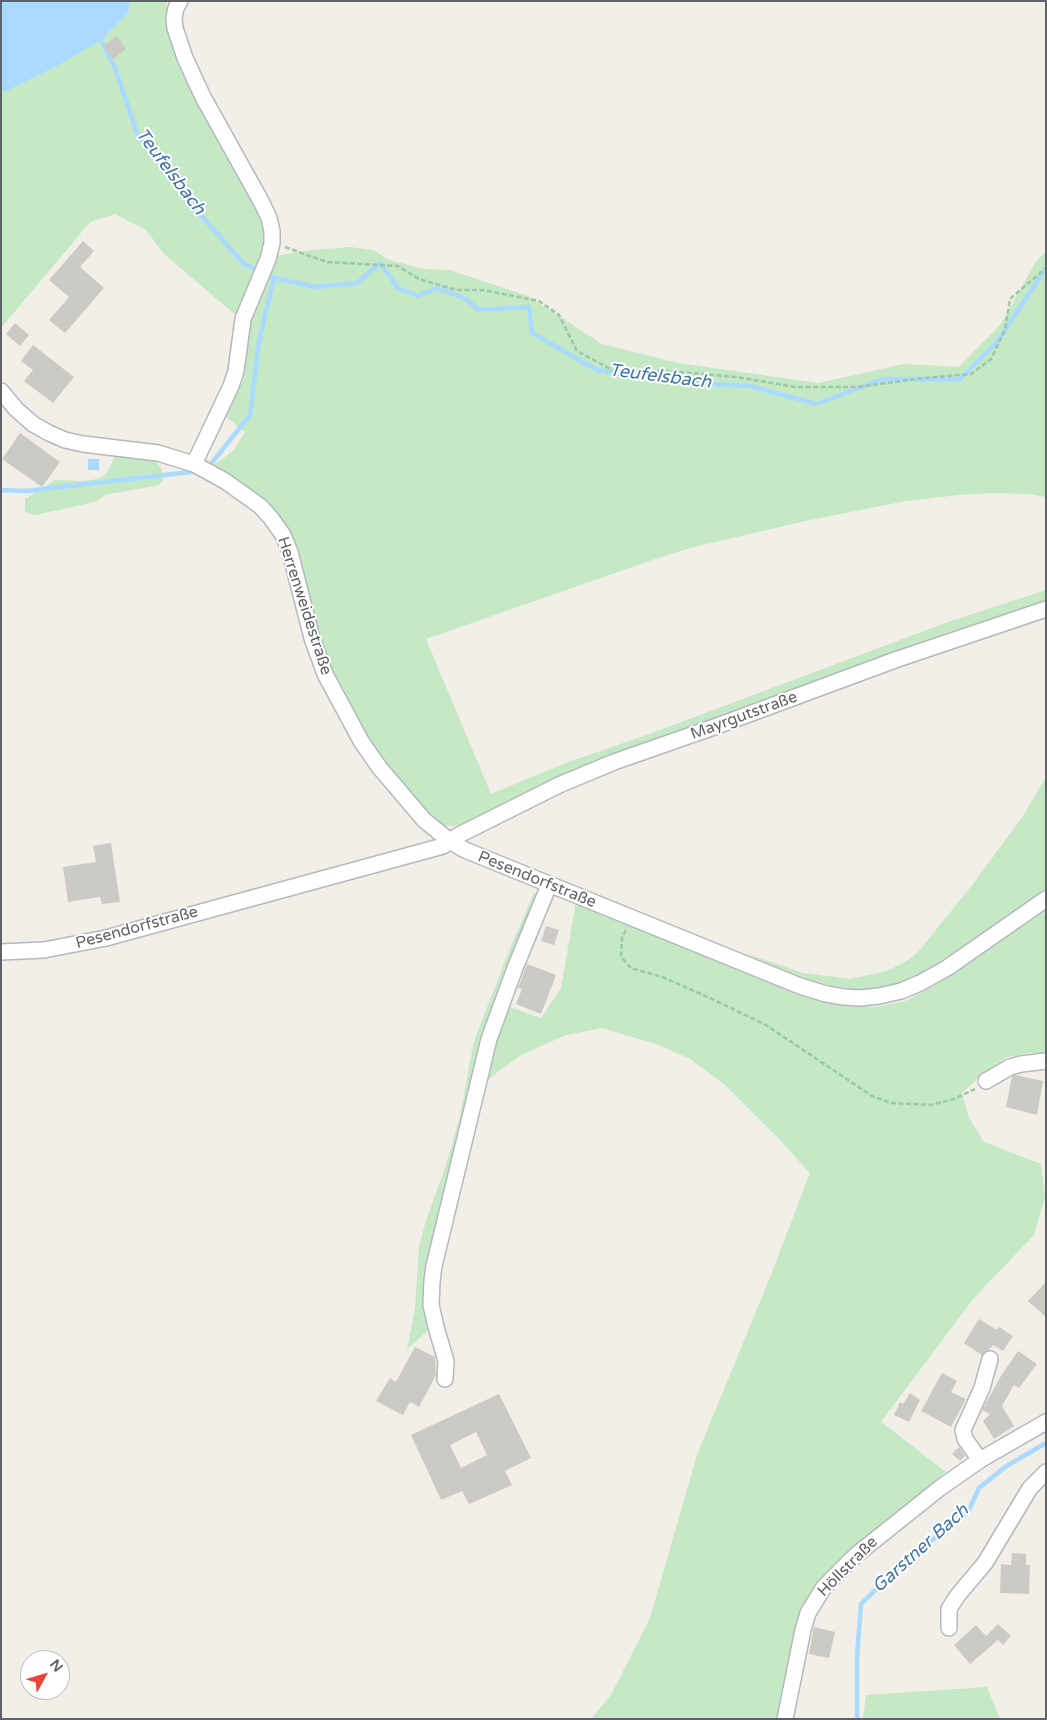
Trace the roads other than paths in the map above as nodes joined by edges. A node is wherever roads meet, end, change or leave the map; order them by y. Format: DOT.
graph roads {
  1 [pos="180,1"];
  2 [pos="1,391"];
  3 [pos="194,464"];
  4 [pos="1046,609"];
  5 [pos="451,842"];
  6 [pos="549,885"];
  7 [pos="1046,899"];
  8 [pos="1,952"];
  9 [pos="1046,1061"];
  10 [pos="986,1081"];
  11 [pos="990,1359"];
  12 [pos="445,1379"];
  13 [pos="1046,1422"];
  14 [pos="980,1460"];
  15 [pos="1046,1472"];
  16 [pos="949,1628"];
  17 [pos="785,1719"];
  1 -- 3 [label="street"];
  2 -- 3 [label="street, Herrenweidestraße"];
  3 -- 5 [label="street, Herrenweidestraße"];
  4 -- 5 [label="street, Mayrgutstraße"];
  5 -- 6 [label="street, Pesendorfstraße"];
  5 -- 8 [label="street, Pesendorfstraße"];
  6 -- 7 [label="street, Pesendorfstraße"];
  6 -- 12 [label="street"];
  9 -- 10 [label="street"];
  11 -- 14 [label="street"];
  13 -- 14 [label="street, Höllstraße"];
  14 -- 17 [label="street, Höllstraße"];
  15 -- 16 [label="street"];
}
